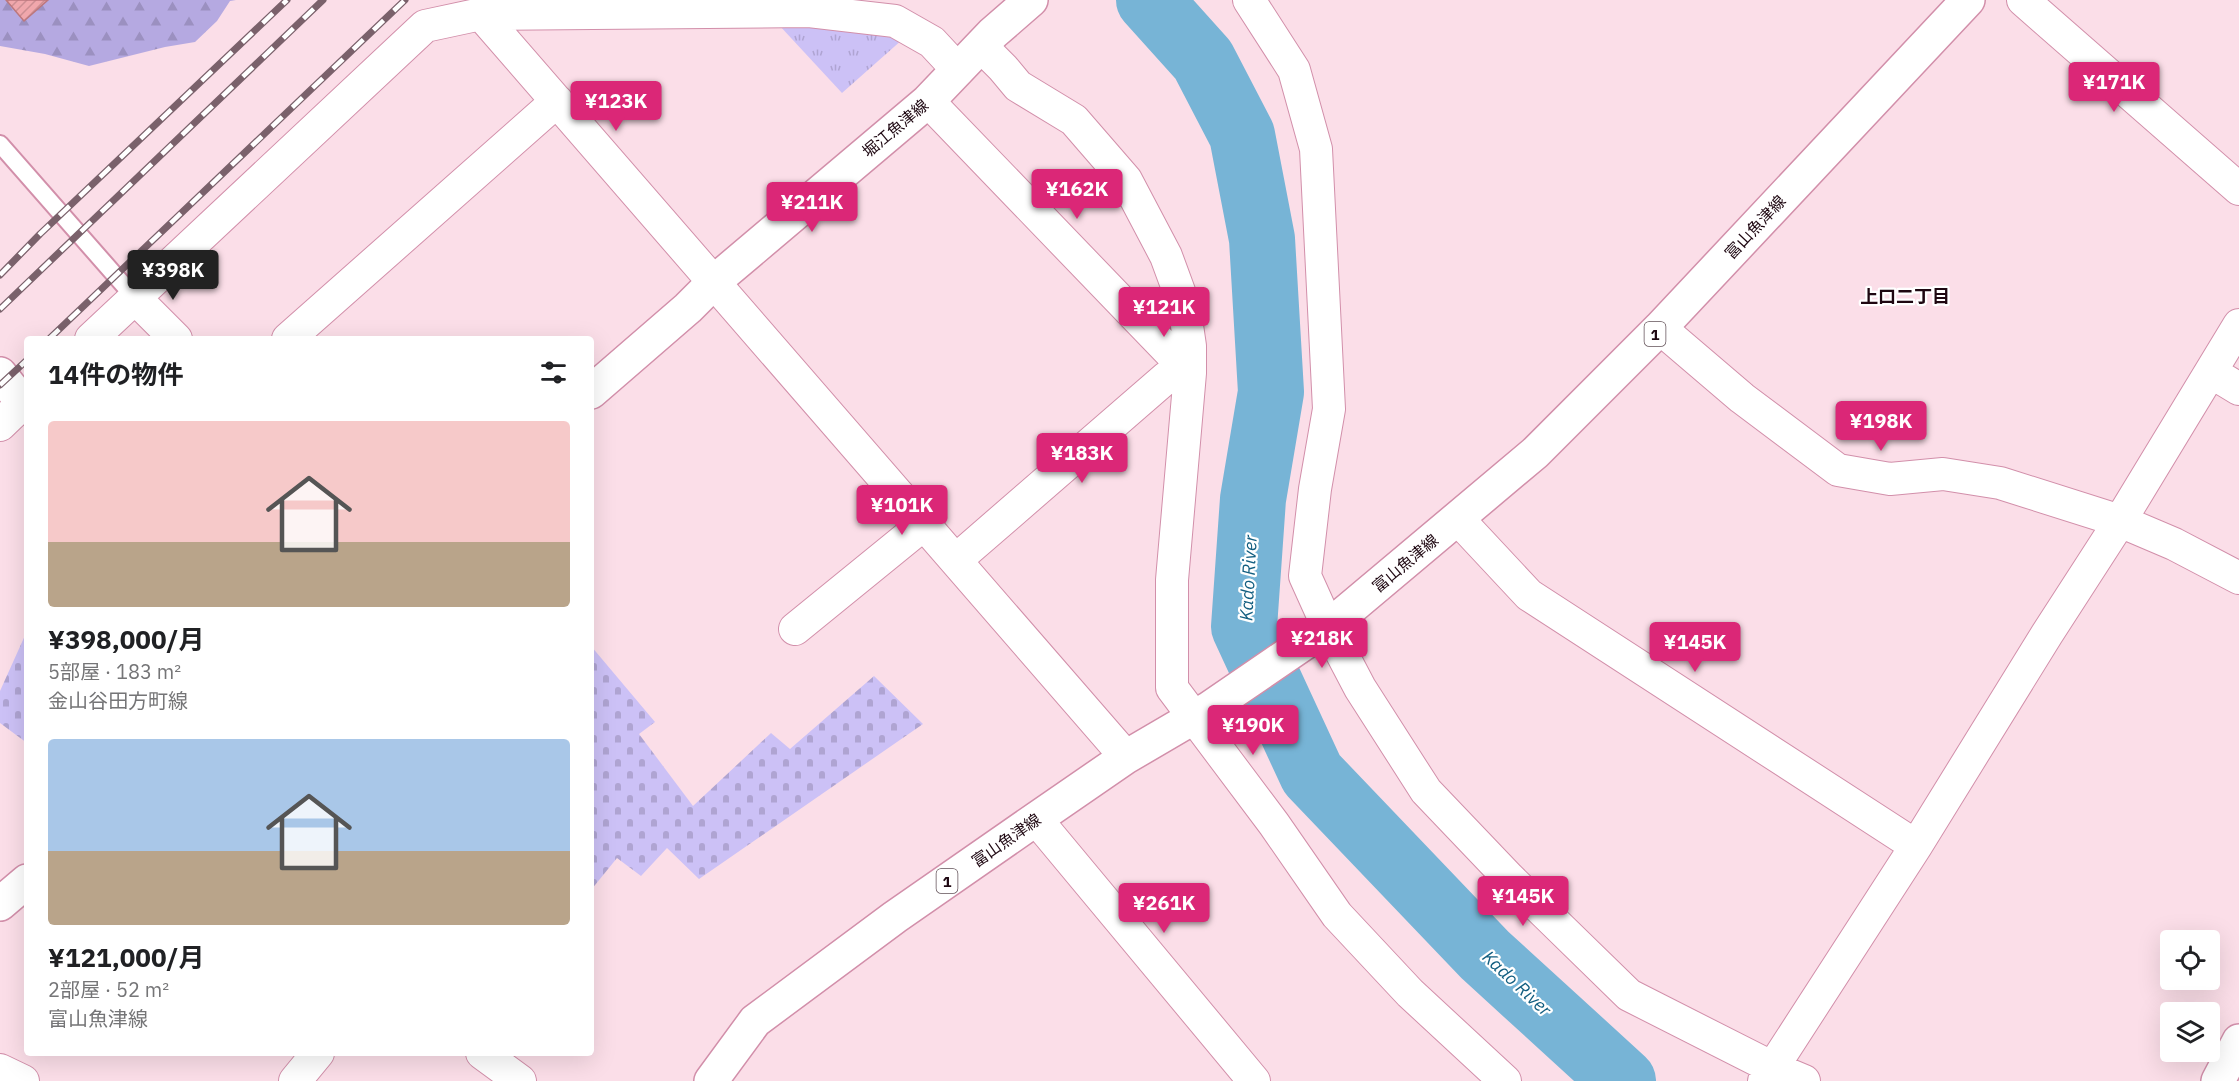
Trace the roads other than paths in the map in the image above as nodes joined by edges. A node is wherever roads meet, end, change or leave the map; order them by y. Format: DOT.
graph roads {
  1 [pos="1031,0"];
  2 [pos="1249,0"];
  3 [pos="1968,0"];
  4 [pos="2023,0"];
  5 [pos="481,14"];
  6 [pos="987,40"];
  7 [pos="958,70"];
  8 [pos="557,101"];
  9 [pos="928,101"];
  10 [pos="0,144"];
  11 [pos="2239,189"];
  12 [pos="715,281"];
  13 [pos="135,298"];
  14 [pos="2239,325"];
  15 [pos="1660,328"];
  16 [pos="94,336"];
  17 [pos="173,336"];
  18 [pos="291,336"];
  19 [pos="2211,372"];
  20 [pos="1190,373"];
  21 [pos="0,374"];
  22 [pos="594,389"];
  23 [pos="2239,389"];
  24 [pos="19,408"];
  25 [pos="1458,519"];
  26 [pos="2120,521"];
  27 [pos="924,524"];
  28 [pos="956,560"];
  29 [pos="2239,578"];
  30 [pos="795,629"];
  31 [pos="1320,631"];
  32 [pos="1200,713"];
  33 [pos="1126,757"];
  34 [pos="1036,819"];
  35 [pos="1916,846"];
  36 [pos="24,884"];
  37 [pos="0,904"];
  38 [pos="316,1056"];
  39 [pos="486,1056"];
  40 [pos="2229,1060"];
  41 [pos="0,1070"];
  42 [pos="1768,1074"];
  43 [pos="23,1081"];
  44 [pos="295,1081"];
  45 [pos="520,1081"];
  46 [pos="711,1081"];
  47 [pos="1254,1081"];
  48 [pos="1505,1081"];
  49 [pos="1804,1081"];
  50 [pos="2198,1081"];
  1 -- 6 [label="main road, 堀江魚津線"];
  2 -- 31 [label="street"];
  3 -- 15 [label="main road, 富山魚津線 / 1"];
  4 -- 11 [label="street"];
  5 -- 7 [label="street"];
  5 -- 8 [label="street"];
  5 -- 13 [label="street"];
  6 -- 7 [label="main road, 堀江魚津線"];
  6 -- 20 [label="street"];
  7 -- 9 [label="main road, 堀江魚津線"];
  8 -- 12 [label="street"];
  8 -- 18 [label="street"];
  9 -- 12 [label="main road, 堀江魚津線"];
  9 -- 20 [label="street"];
  10 -- 13 [label="lane"];
  12 -- 22 [label="main road, 堀江魚津線"];
  12 -- 27 [label="street"];
  13 -- 16 [label="street"];
  13 -- 17 [label="street"];
  14 -- 19 [label="street"];
  15 -- 25 [label="main road, 富山魚津線 / 1"];
  15 -- 26 [label="street"];
  19 -- 23 [label="street"];
  19 -- 26 [label="street"];
  20 -- 28 [label="street"];
  20 -- 32 [label="street"];
  21 -- 24 [label="main road"];
  25 -- 31 [label="main road, 富山魚津線 / 1"];
  25 -- 35 [label="street"];
  26 -- 29 [label="street"];
  26 -- 35 [label="street"];
  27 -- 28 [label="street"];
  27 -- 30 [label="street"];
  28 -- 33 [label="street"];
  31 -- 32 [label="main road, 富山魚津線 / 1"];
  31 -- 42 [label="street"];
  32 -- 33 [label="main road, 富山魚津線 / 1"];
  32 -- 48 [label="street"];
  33 -- 34 [label="main road, 富山魚津線 / 1"];
  34 -- 46 [label="main road, 富山魚津線 / 1"];
  34 -- 47 [label="street"];
  35 -- 42 [label="street"];
  36 -- 37 [label="main road"];
  38 -- 44 [label="street"];
  39 -- 45 [label="street"];
  40 -- 50 [label="street"];
  41 -- 43 [label="street"];
  42 -- 49 [label="street"];
}
